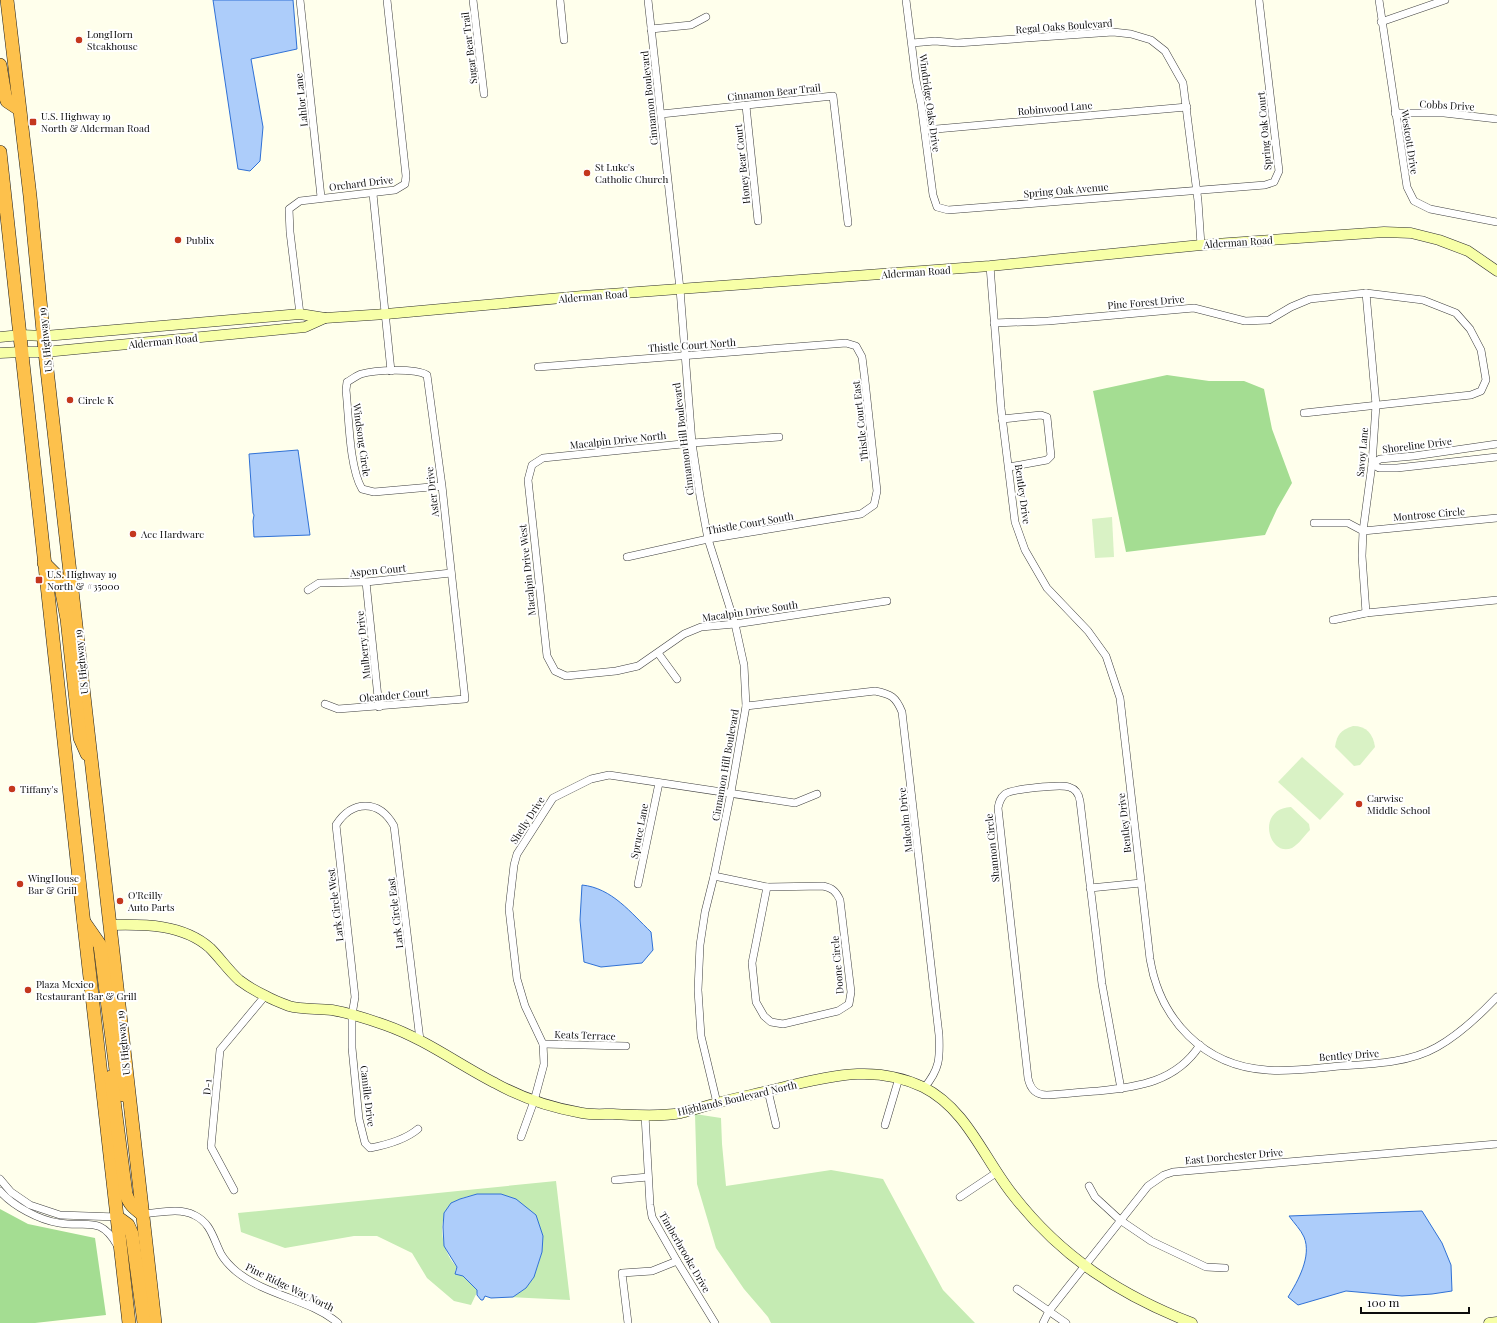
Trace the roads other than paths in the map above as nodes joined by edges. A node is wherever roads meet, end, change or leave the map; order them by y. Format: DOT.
graph roads {
  1 [pos="7,0"];
  2 [pos="300,0"];
  3 [pos="387,0"];
  4 [pos="473,0"];
  5 [pos="560,0"];
  6 [pos="648,0"];
  7 [pos="906,0"];
  8 [pos="1259,0"];
  9 [pos="1379,0"];
  10 [pos="1445,0"];
  11 [pos="706,17"];
  12 [pos="1381,22"];
  13 [pos="651,30"];
  14 [pos="564,40"];
  15 [pos="912,43"];
  16 [pos="0,64"];
  17 [pos="484,94"];
  18 [pos="746,106"];
  19 [pos="1187,106"];
  20 [pos="19,109"];
  21 [pos="1395,113"];
  22 [pos="661,114"];
  23 [pos="1497,119"];
  24 [pos="925,130"];
  25 [pos="0,152"];
  26 [pos="1197,190"];
  27 [pos="373,194"];
  28 [pos="321,197"];
  29 [pos="937,207"];
  30 [pos="758,221"];
  31 [pos="1497,222"];
  32 [pos="848,223"];
  33 [pos="1201,245"];
  34 [pos="990,266"];
  35 [pos="1497,271"];
  36 [pos="680,289"];
  37 [pos="1366,293"];
  38 [pos="300,314"];
  39 [pos="386,314"];
  40 [pos="325,318"];
  41 [pos="994,323"];
  42 [pos="21,335"];
  43 [pos="45,336"];
  44 [pos="0,337"];
  45 [pos="846,343"];
  46 [pos="22,352"];
  47 [pos="45,352"];
  48 [pos="0,354"];
  49 [pos="684,356"];
  50 [pos="538,367"];
  51 [pos="391,371"];
  52 [pos="1376,405"];
  53 [pos="1304,413"];
  54 [pos="1002,420"];
  55 [pos="779,437"];
  56 [pos="692,443"];
  57 [pos="1497,444"];
  58 [pos="1497,457"];
  59 [pos="1372,464"];
  60 [pos="532,465"];
  61 [pos="1009,467"];
  62 [pos="442,486"];
  63 [pos="874,505"];
  64 [pos="1497,518"];
  65 [pos="1314,523"];
  66 [pos="1363,530"];
  67 [pos="708,539"];
  68 [pos="627,557"];
  69 [pos="44,562"];
  70 [pos="451,573"];
  71 [pos="366,582"];
  72 [pos="308,590"];
  73 [pos="1497,600"];
  74 [pos="887,601"];
  75 [pos="1366,613"];
  76 [pos="1333,620"];
  77 [pos="735,624"];
  78 [pos="658,653"];
  79 [pos="555,671"];
  80 [pos="677,679"];
  81 [pos="465,699"];
  82 [pos="325,704"];
  83 [pos="746,706"];
  84 [pos="379,707"];
  85 [pos="92,767"];
  86 [pos="659,783"];
  87 [pos="731,792"];
  88 [pos="818,794"];
  89 [pos="361,806"];
  90 [pos="714,876"];
  91 [pos="1141,883"];
  92 [pos="638,884"];
  93 [pos="767,887"];
  94 [pos="1090,888"];
  95 [pos="84,922"];
  96 [pos="110,925"];
  97 [pos="265,996"];
  98 [pos="1497,997"];
  99 [pos="352,1015"];
  100 [pos="95,1024"];
  101 [pos="420,1040"];
  102 [pos="543,1044"];
  103 [pos="1200,1045"];
  104 [pos="626,1046"];
  105 [pos="899,1078"];
  106 [pos="924,1088"];
  107 [pos="1120,1088"];
  108 [pos="768,1091"];
  109 [pos="534,1101"];
  110 [pos="717,1103"];
  111 [pos="645,1115"];
  112 [pos="131,1120"];
  113 [pos="776,1124"];
  114 [pos="886,1125"];
  115 [pos="418,1130"];
  116 [pos="521,1137"];
  117 [pos="1497,1144"];
  118 [pos="996,1173"];
  119 [pos="648,1177"];
  120 [pos="0,1180"];
  121 [pos="616,1180"];
  122 [pos="1089,1186"];
  123 [pos="234,1190"];
  124 [pos="0,1191"];
  125 [pos="960,1197"];
  126 [pos="142,1214"];
  127 [pos="117,1216"];
  128 [pos="1120,1220"];
  129 [pos="122,1258"];
  130 [pos="677,1261"];
  131 [pos="1086,1266"];
  132 [pos="1225,1268"];
  133 [pos="1017,1289"];
  134 [pos="1049,1311"];
  135 [pos="1497,1322"];
  136 [pos="129,1323"];
  137 [pos="144,1323"];
  138 [pos="155,1323"];
  139 [pos="338,1323"];
  140 [pos="628,1323"];
  141 [pos="715,1323"];
  142 [pos="1043,1323"];
  143 [pos="1066,1323"];
  144 [pos="1192,1323"];
  145 [pos="1489,1323"];
  1 -- 20 [label="highway, US Highway 19"];
  2 -- 28 [label="street, Lahlor Lane"];
  3 -- 27 [label="street, Orchard Drive"];
  4 -- 17 [label="street, Sugar Bear Trail"];
  5 -- 14 [label="street"];
  6 -- 13 [label="street, Cinnamon Boulevard"];
  7 -- 15 [label="street, Windridge Oaks Drive"];
  8 -- 26 [label="street, Spring Oak Court"];
  9 -- 12 [label="street, Westcott Drive"];
  10 -- 12 [label="street"];
  11 -- 13 [label="street"];
  12 -- 21 [label="street, Westcott Drive"];
  13 -- 22 [label="street, Cinnamon Boulevard"];
  15 -- 19 [label="street, Regal Oaks Boulevard"];
  15 -- 24 [label="street, Windridge Oaks Drive"];
  16 -- 20 [label="highway"];
  18 -- 22 [label="street, Cinnamon Bear Trail"];
  18 -- 30 [label="street, Honey Bear Court"];
  18 -- 32 [label="street, Cinnamon Bear Trail"];
  19 -- 24 [label="street, Robinwood Lane"];
  19 -- 26 [label="street, Regal Oaks Boulevard"];
  20 -- 43 [label="highway, US Highway 19"];
  21 -- 23 [label="street, Cobbs Drive"];
  21 -- 31 [label="street, Westcott Drive"];
  22 -- 36 [label="street, Cinnamon Boulevard"];
  24 -- 29 [label="street, Windridge Oaks Drive"];
  25 -- 42 [label="highway"];
  26 -- 29 [label="street, Spring Oak Avenue"];
  26 -- 33 [label="street, Regal Oaks Boulevard"];
  27 -- 28 [label="street, Orchard Drive"];
  27 -- 39 [label="street"];
  28 -- 38 [label="street, Orchard Drive"];
  33 -- 34 [label="street, Alderman Road"];
  33 -- 35 [label="street, Alderman Road"];
  34 -- 36 [label="street, Alderman Road"];
  34 -- 41 [label="street, Bentley Drive"];
  36 -- 39 [label="street, Alderman Road"];
  36 -- 49 [label="street, Cinnamon Hill Boulevard"];
  37 -- 41 [label="street, Pine Forest Drive"];
  37 -- 52 [label="street, Savoy Lane"];
  37 -- 52 [label="street, Pine Forest Drive"];
  38 -- 40 [label="street, Alderman Road"];
  38 -- 43 [label="street, Alderman Road"];
  39 -- 40 [label="street, Alderman Road"];
  39 -- 51 [label="street"];
  40 -- 47 [label="street, Alderman Road"];
  41 -- 54 [label="street, Bentley Drive"];
  42 -- 43 [label="street, Alderman Road"];
  42 -- 44 [label="street, Alderman Road"];
  42 -- 46 [label="highway"];
  43 -- 47 [label="highway, US Highway 19"];
  45 -- 49 [label="street, Thistle Court North"];
  45 -- 63 [label="street, Thistle Court East"];
  46 -- 47 [label="street, Alderman Road"];
  46 -- 48 [label="street, Alderman Road"];
  46 -- 69 [label="highway"];
  47 -- 85 [label="highway, US Highway 19"];
  49 -- 50 [label="street, Thistle Court North"];
  49 -- 56 [label="street, Cinnamon Hill Boulevard"];
  51 -- 62 [label="street, Aster Drive"];
  51 -- 62 [label="street, Windsong Circle"];
  52 -- 53 [label="street, Pine Forest Drive"];
  52 -- 59 [label="street, Savoy Lane"];
  54 -- 61 [label="street, Bentley Drive"];
  54 -- 61 [label="street"];
  55 -- 56 [label="street, Macalpin Drive North"];
  56 -- 60 [label="street, Macalpin Drive North"];
  56 -- 67 [label="street, Cinnamon Hill Boulevard"];
  57 -- 59 [label="street, Shoreline Drive"];
  58 -- 59 [label="street, Shoreline Drive"];
  59 -- 66 [label="street, Savoy Lane"];
  60 -- 79 [label="street, Macalpin Drive West"];
  61 -- 91 [label="street, Bentley Drive"];
  62 -- 70 [label="street, Aster Drive"];
  63 -- 67 [label="street, Thistle Court South"];
  64 -- 66 [label="street, Montrose Circle"];
  65 -- 66 [label="street"];
  66 -- 75 [label="street, Savoy Lane"];
  67 -- 68 [label="street, Thistle Court South"];
  67 -- 77 [label="street, Cinnamon Hill Boulevard"];
  69 -- 85 [label="highway"];
  69 -- 95 [label="highway"];
  70 -- 71 [label="street, Aspen Court"];
  70 -- 81 [label="street, Aster Drive"];
  71 -- 72 [label="street, Aspen Court"];
  71 -- 84 [label="street, Mulberry Drive"];
  73 -- 75 [label="street"];
  74 -- 77 [label="street, Macalpin Drive South"];
  75 -- 76 [label="street"];
  77 -- 78 [label="street, Macalpin Drive South"];
  77 -- 83 [label="street, Cinnamon Hill Boulevard"];
  78 -- 79 [label="street, Macalpin Drive South"];
  78 -- 80 [label="street"];
  81 -- 84 [label="street, Oleander Court"];
  82 -- 84 [label="street, Oleander Court"];
  83 -- 87 [label="street, Cinnamon Hill Boulevard"];
  83 -- 106 [label="street, Malcolm Drive"];
  85 -- 96 [label="highway, US Highway 19"];
  86 -- 87 [label="street, Shelly Drive"];
  86 -- 92 [label="street, Spruce Lane"];
  86 -- 102 [label="street, Shelly Drive"];
  87 -- 88 [label="street, Shelly Drive"];
  87 -- 90 [label="street, Cinnamon Hill Boulevard"];
  89 -- 99 [label="street, Lark Circle West"];
  89 -- 101 [label="street, Lark Circle East"];
  90 -- 93 [label="street, Doone Circle"];
  90 -- 110 [label="street, Cinnamon Hill Boulevard"];
  91 -- 94 [label="street"];
  91 -- 103 [label="street, Bentley Drive"];
  93 -- 93 [label="street, Doone Circle"];
  94 -- 107 [label="street, Shannon Circle"];
  94 -- 107 [label="street, Shannon Circle"];
  95 -- 100 [label="highway"];
  95 -- 112 [label="highway"];
  96 -- 97 [label="street, Highlands Boulevard North"];
  96 -- 112 [label="highway, US Highway 19"];
  97 -- 99 [label="street, Highlands Boulevard North"];
  97 -- 123 [label="street, D-1"];
  98 -- 103 [label="street, Bentley Drive"];
  99 -- 101 [label="street, Highlands Boulevard North"];
  99 -- 115 [label="street, Camille Drive"];
  100 -- 126 [label="highway"];
  100 -- 127 [label="highway"];
  101 -- 109 [label="street, Highlands Boulevard North"];
  102 -- 104 [label="street, Keats Terrace"];
  102 -- 109 [label="street, Shelly Drive"];
  103 -- 107 [label="street, Shannon Circle"];
  105 -- 106 [label="street, Highlands Boulevard North"];
  105 -- 108 [label="street, Highlands Boulevard North"];
  105 -- 114 [label="street"];
  106 -- 118 [label="street, Highlands Boulevard North"];
  108 -- 110 [label="street, Highlands Boulevard North"];
  108 -- 113 [label="street"];
  109 -- 111 [label="street, Highlands Boulevard North"];
  109 -- 116 [label="street, Shelly Drive"];
  110 -- 111 [label="street, Highlands Boulevard North"];
  111 -- 119 [label="street, Timberbrooke Drive"];
  112 -- 126 [label="highway, US Highway 19"];
  117 -- 128 [label="street, East Dorchester Drive"];
  118 -- 125 [label="street"];
  118 -- 131 [label="street, Highlands Boulevard North"];
  119 -- 121 [label="street"];
  119 -- 130 [label="street, Timberbrooke Drive"];
  120 -- 127 [label="street"];
  122 -- 128 [label="street"];
  124 -- 129 [label="street"];
  126 -- 138 [label="highway, US Highway 19"];
  126 -- 139 [label="street, Pine Ridge Way North"];
  127 -- 129 [label="highway"];
  127 -- 137 [label="highway"];
  128 -- 131 [label="street, East Dorchester Drive"];
  128 -- 132 [label="street"];
  129 -- 136 [label="highway"];
  130 -- 140 [label="street"];
  130 -- 141 [label="street, Timberbrooke Drive"];
  131 -- 134 [label="street, East Dorchester Drive"];
  131 -- 144 [label="street, Highlands Boulevard North"];
  133 -- 134 [label="street"];
  134 -- 142 [label="street, East Dorchester Drive"];
  134 -- 143 [label="street"];
  135 -- 145 [label="street"];
}
